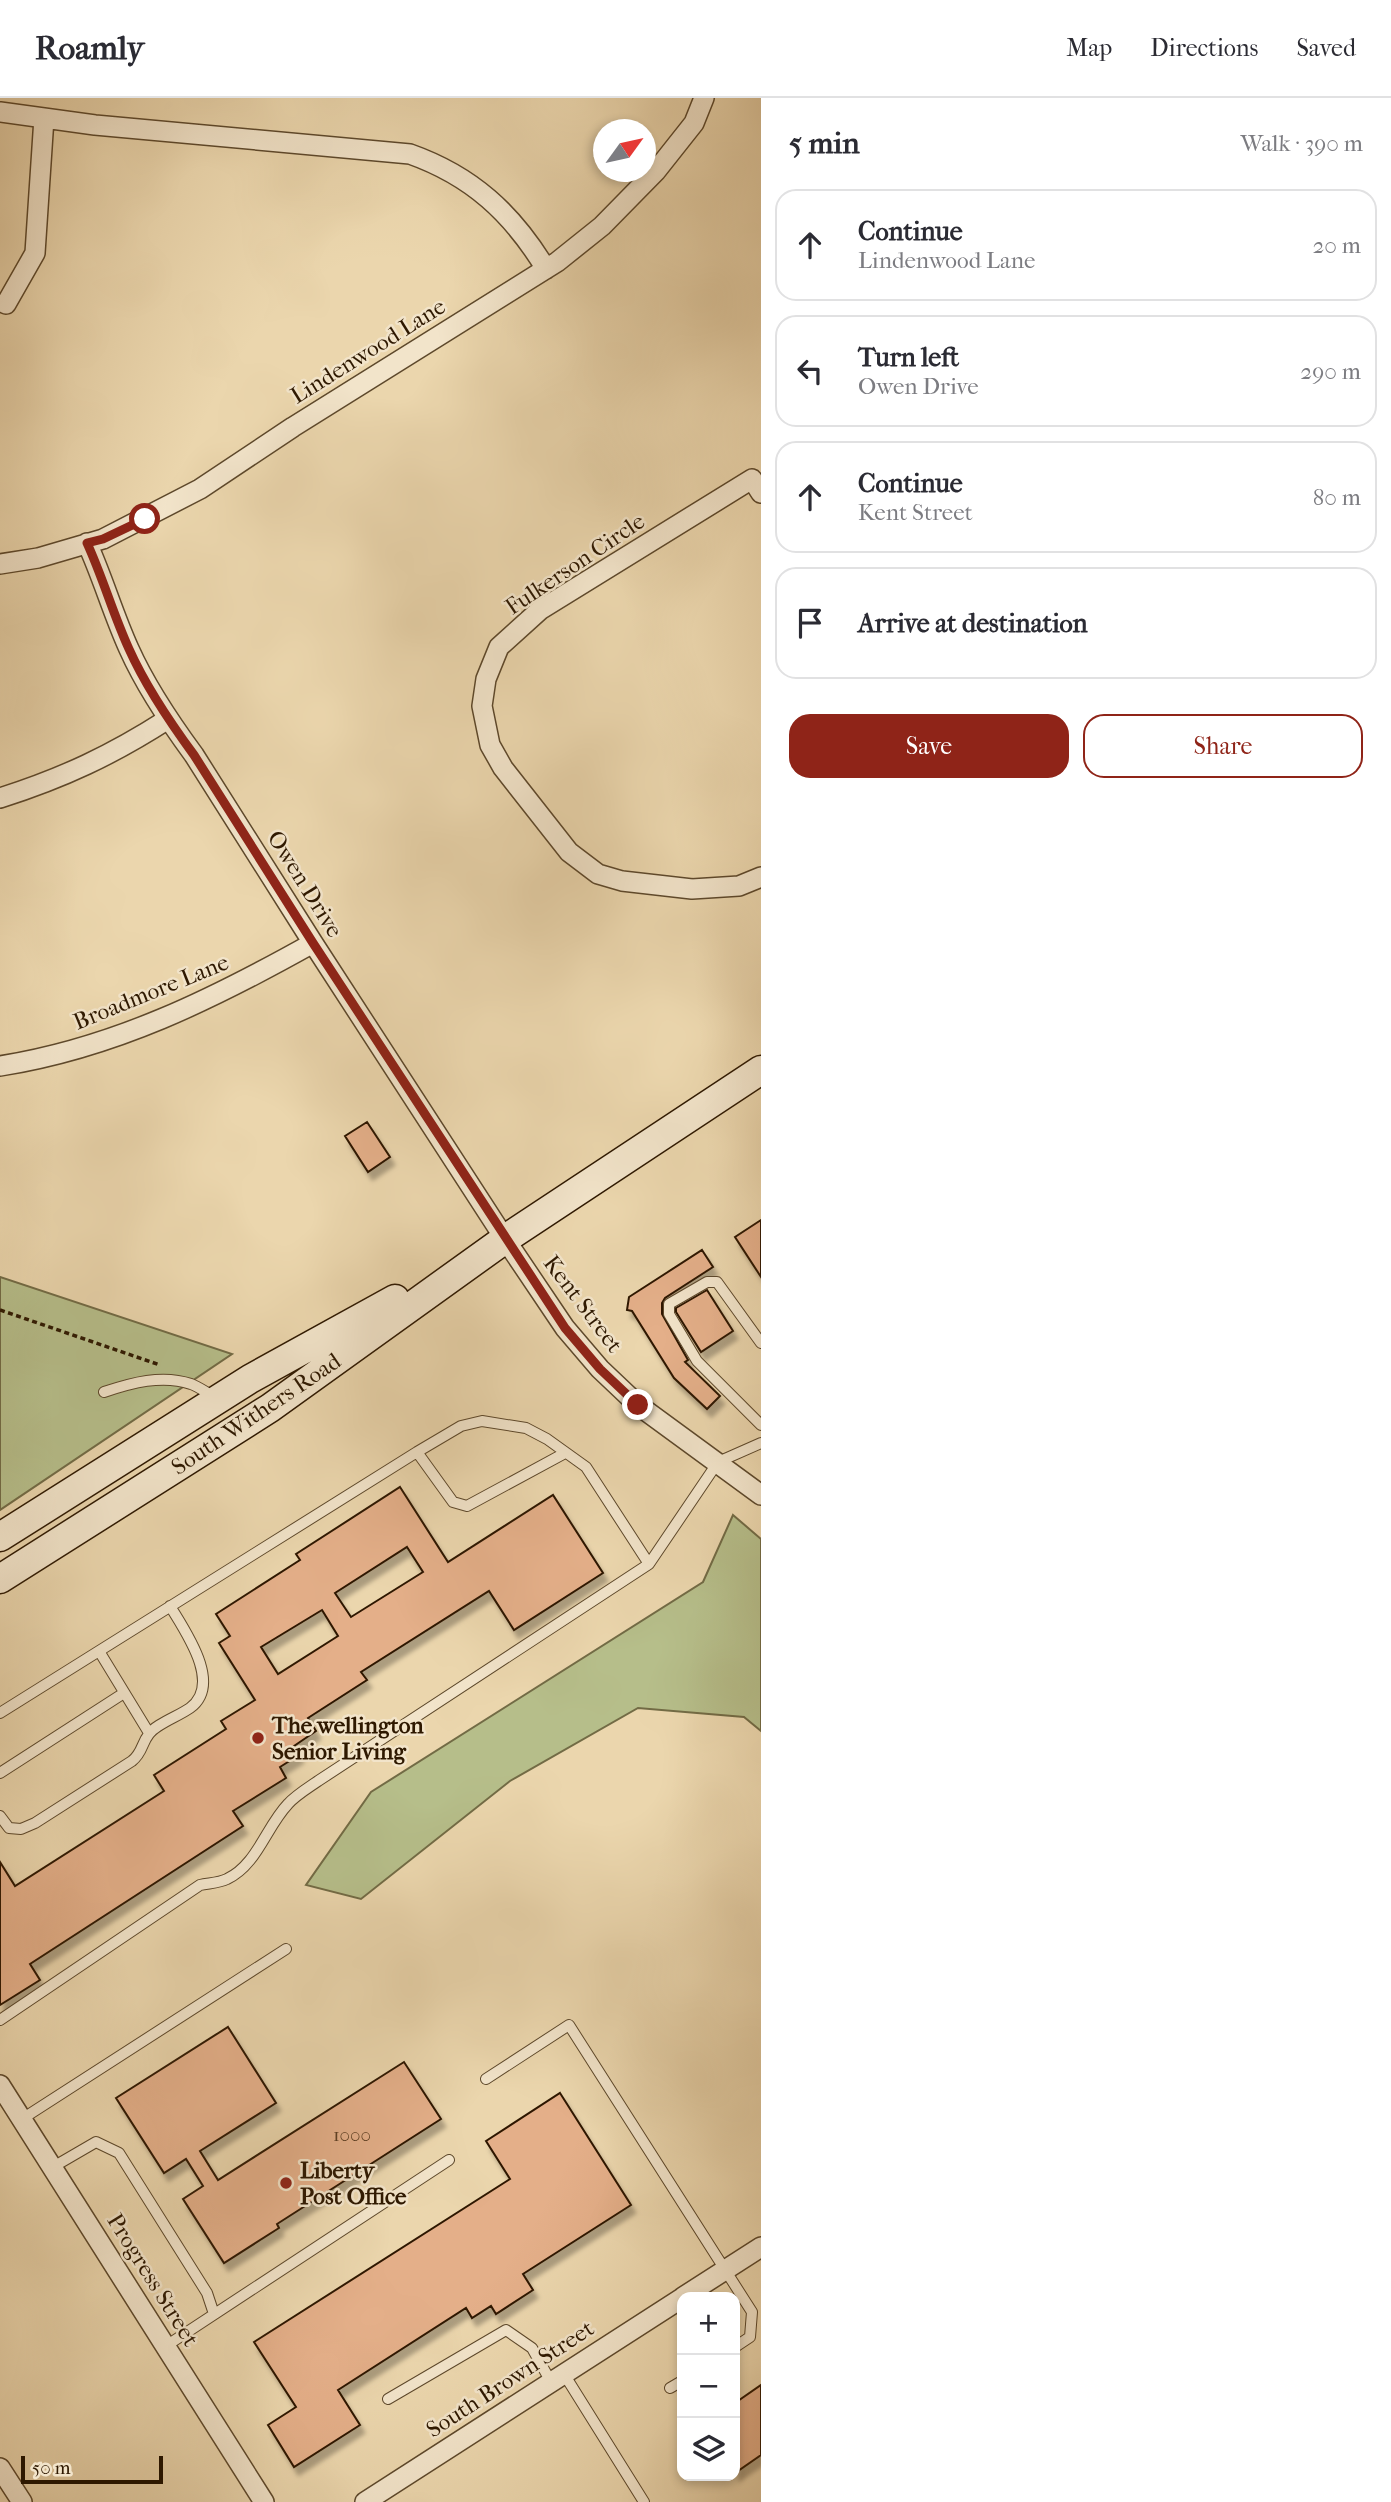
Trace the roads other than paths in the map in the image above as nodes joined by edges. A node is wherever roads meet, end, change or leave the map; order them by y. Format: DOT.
graph roads {
  1 [pos="704,98"];
  2 [pos="0,112"];
  3 [pos="44,118"];
  4 [pos="546,269"];
  5 [pos="6,304"];
  6 [pos="761,493"];
  7 [pos="87,543"];
  8 [pos="0,564"];
  9 [pos="168,719"];
  10 [pos="0,798"];
  11 [pos="761,877"];
  12 [pos="313,943"];
  13 [pos="0,1066"];
  14 [pos="761,1070"];
  15 [pos="505,1239"];
  16 [pos="761,1343"];
  17 [pos="104,1392"];
  18 [pos="218,1399"];
  19 [pos="761,1425"];
  20 [pos="761,1443"];
  21 [pos="418,1452"];
  22 [pos="565,1452"];
  23 [pos="718,1462"];
  24 [pos="761,1495"];
  25 [pos="0,1537"];
  26 [pos="649,1564"];
  27 [pos="0,1579"];
  28 [pos="170,1606"];
  29 [pos="99,1651"];
  30 [pos="124,1693"];
  31 [pos="0,1713"];
  32 [pos="149,1733"];
  33 [pos="0,1773"];
  34 [pos="0,1816"];
  35 [pos="286,1950"];
  36 [pos="0,2020"];
  37 [pos="486,2079"];
  38 [pos="0,2085"];
  39 [pos="22,2119"];
  40 [pos="449,2160"];
  41 [pos="53,2167"];
  42 [pos="761,2247"];
  43 [pos="725,2271"];
  44 [pos="692,2292"];
  45 [pos="739,2292"];
  46 [pos="740,2294"];
  47 [pos="677,2302"];
  48 [pos="214,2314"];
  49 [pos="740,2344"];
  50 [pos="166,2346"];
  51 [pos="557,2378"];
  52 [pos="677,2384"];
  53 [pos="670,2389"];
  54 [pos="388,2399"];
  55 [pos="0,2468"];
  56 [pos="22,2502"];
  57 [pos="264,2502"];
  58 [pos="365,2502"];
  59 [pos="644,2502"];
  1 -- 4 [label="street, Lindenwood Lane"];
  2 -- 3 [label="street"];
  3 -- 4 [label="street"];
  3 -- 5 [label="street"];
  4 -- 7 [label="street, Lindenwood Lane"];
  6 -- 11 [label="street, Fulkerson Circle"];
  7 -- 8 [label="street, Lindenwood Lane"];
  7 -- 9 [label="street, Owen Drive"];
  9 -- 10 [label="street"];
  9 -- 12 [label="street, Owen Drive"];
  12 -- 13 [label="street, Broadmore Lane"];
  12 -- 15 [label="street, Owen Drive"];
  14 -- 15 [label="main road, South Withers Road"];
  15 -- 18 [label="main road, South Withers Road"];
  15 -- 23 [label="street, Kent Street"];
  15 -- 27 [label="main road, South Withers Road"];
  16 -- 19 [label="lane"];
  17 -- 18 [label="lane"];
  18 -- 25 [label="main road, South Withers Road"];
  20 -- 23 [label="lane"];
  21 -- 22 [label="lane"];
  21 -- 22 [label="lane"];
  21 -- 28 [label="lane"];
  22 -- 26 [label="lane"];
  23 -- 24 [label="street, Kent Street"];
  23 -- 26 [label="lane"];
  26 -- 36 [label="lane"];
  28 -- 29 [label="lane"];
  28 -- 32 [label="lane"];
  29 -- 30 [label="lane"];
  29 -- 31 [label="lane"];
  30 -- 32 [label="lane"];
  30 -- 33 [label="lane"];
  32 -- 34 [label="lane"];
  35 -- 39 [label="lane"];
  37 -- 43 [label="lane"];
  38 -- 39 [label="street, Progress Street"];
  39 -- 41 [label="street, Progress Street"];
  40 -- 48 [label="lane"];
  41 -- 48 [label="lane"];
  41 -- 50 [label="street, Progress Street"];
  42 -- 43 [label="street, South Brown Street"];
  43 -- 44 [label="street, South Brown Street"];
  43 -- 45 [label="lane"];
  46 -- 49 [label="lane"];
  47 -- 51 [label="street, South Brown Street"];
  48 -- 50 [label="lane"];
  50 -- 57 [label="street, Progress Street"];
  51 -- 54 [label="lane"];
  51 -- 58 [label="street, South Brown Street"];
  51 -- 59 [label="lane"];
  52 -- 53 [label="lane"];
  55 -- 56 [label="street"];
}
